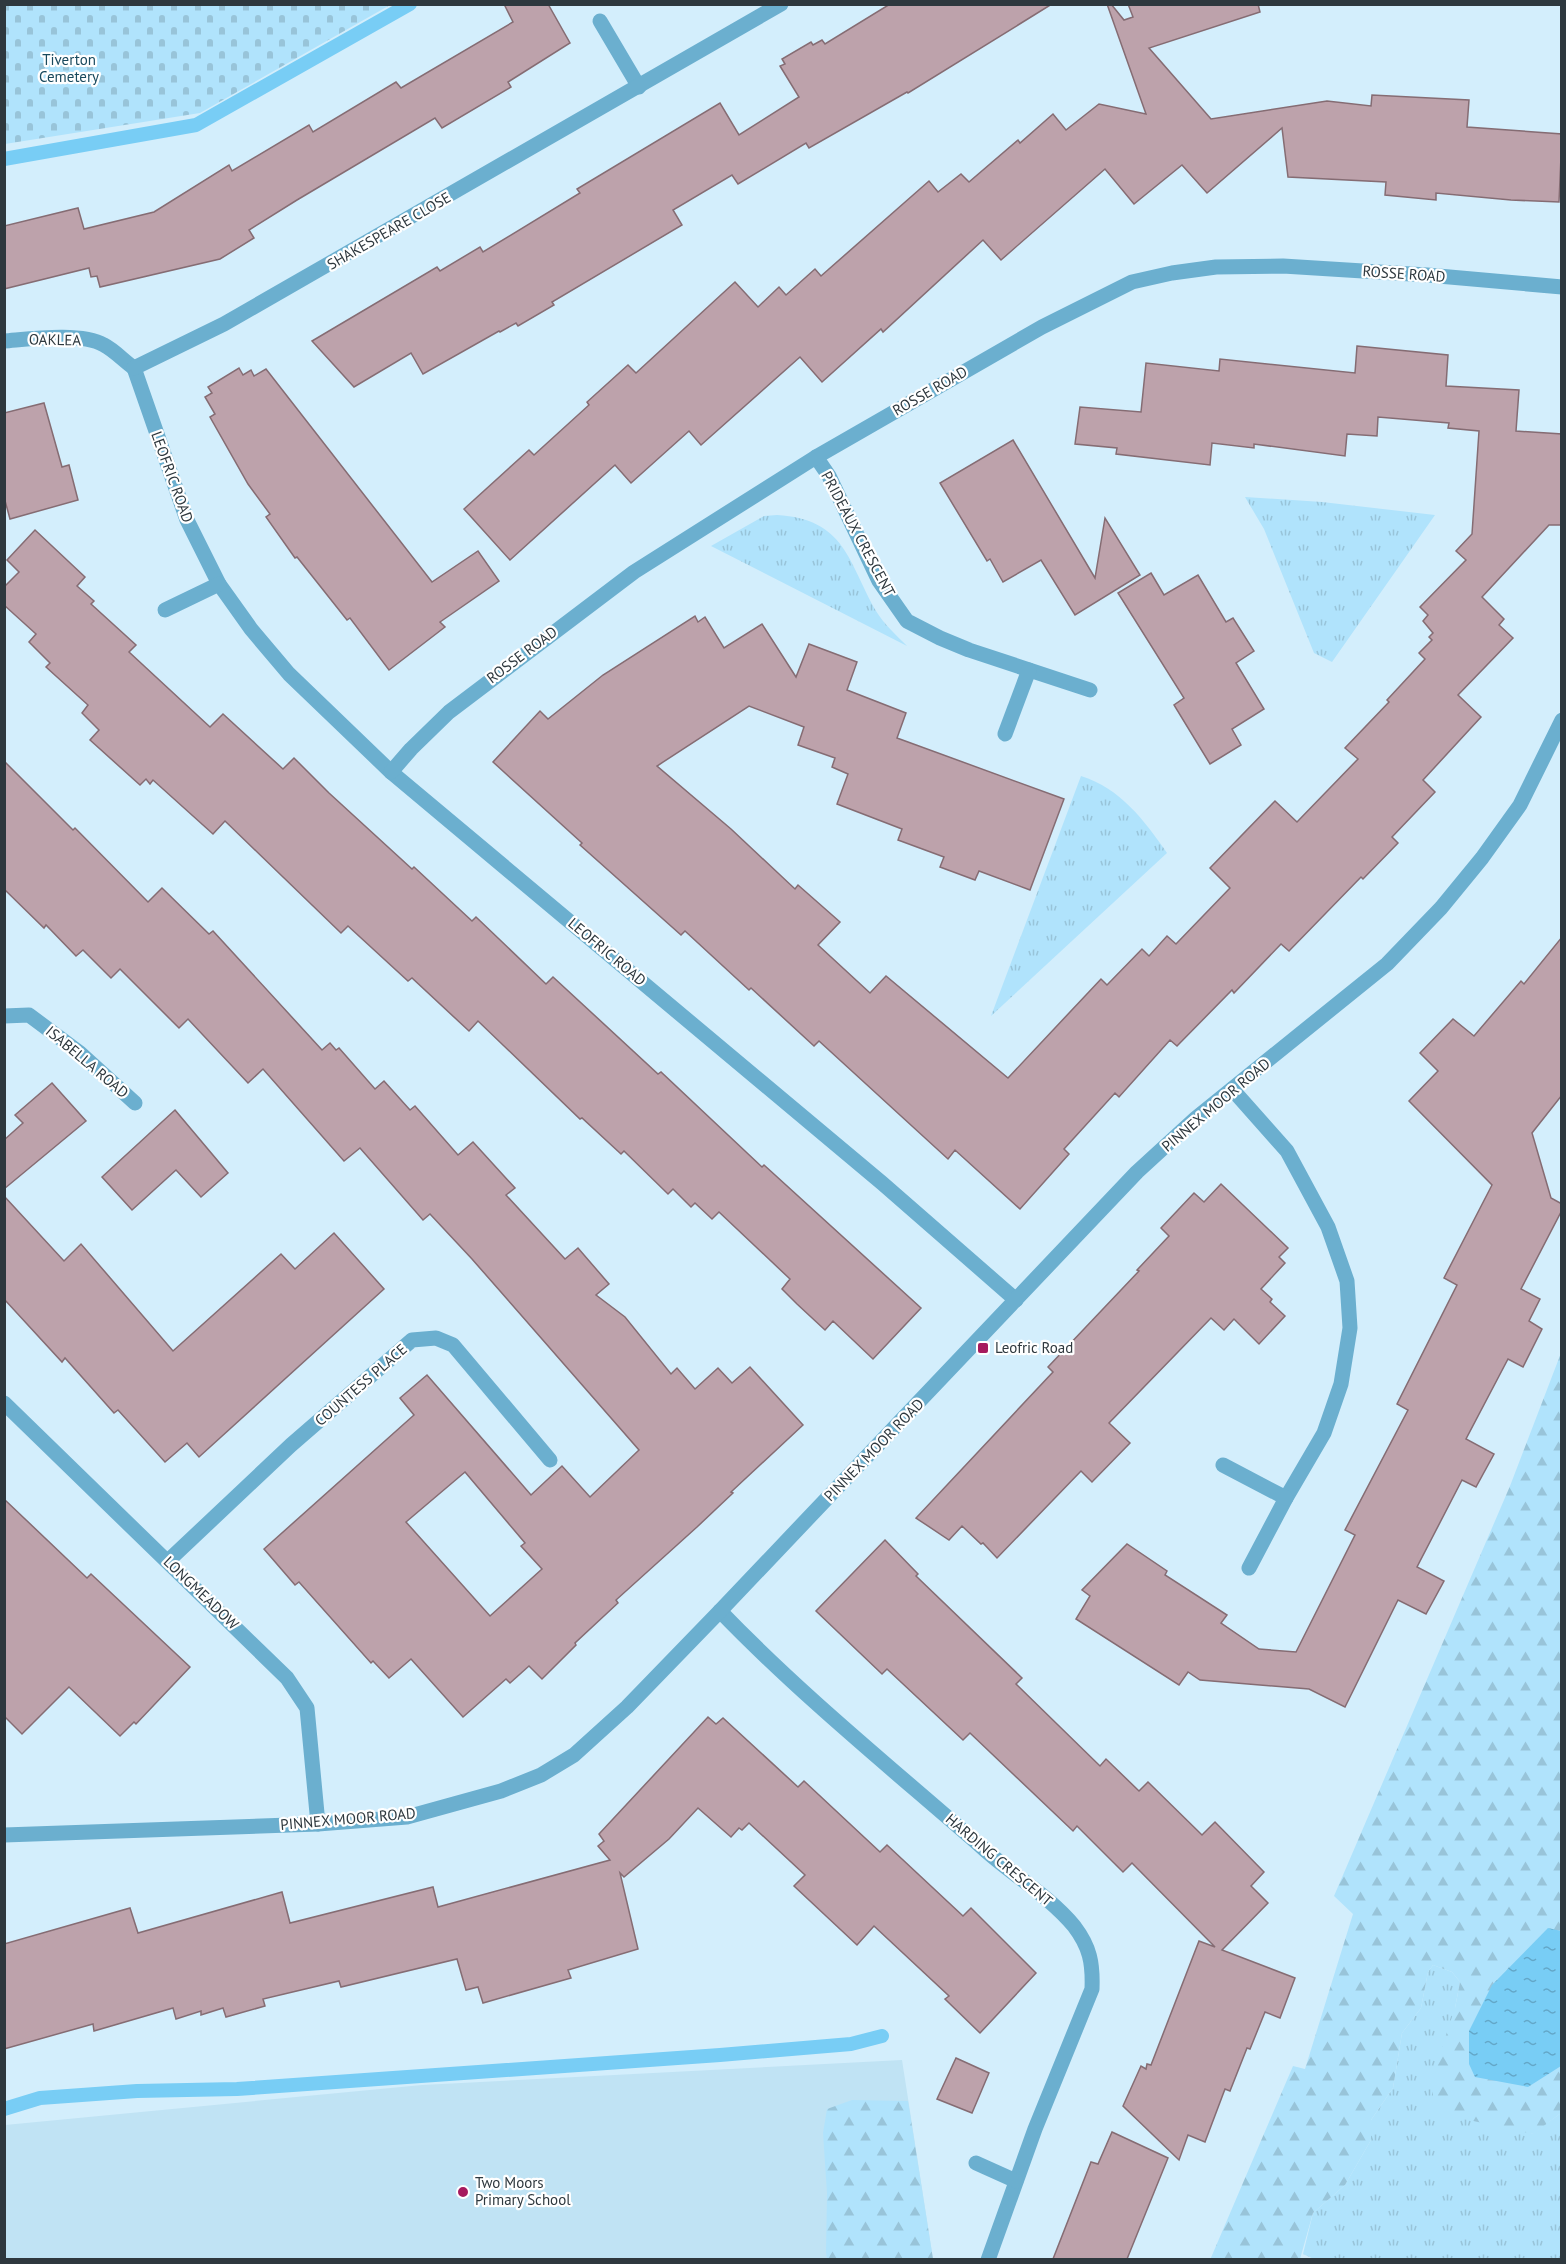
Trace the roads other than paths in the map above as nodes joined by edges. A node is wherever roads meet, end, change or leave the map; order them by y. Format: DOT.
graph roads {
  1 [pos="782,4"];
  2 [pos="600,21"];
  3 [pos="639,87"];
  4 [pos="1562,287"];
  5 [pos="4,341"];
  6 [pos="134,368"];
  7 [pos="816,457"];
  8 [pos="219,584"];
  9 [pos="165,610"];
  10 [pos="1029,670"];
  11 [pos="1090,690"];
  12 [pos="1562,720"];
  13 [pos="1005,734"];
  14 [pos="391,772"];
  15 [pos="4,1016"];
  16 [pos="1232,1089"];
  17 [pos="135,1103"];
  18 [pos="1016,1300"];
  19 [pos="4,1403"];
  20 [pos="550,1460"];
  21 [pos="1223,1465"];
  22 [pos="1286,1498"];
  23 [pos="168,1561"];
  24 [pos="1249,1568"];
  25 [pos="720,1611"];
  26 [pos="318,1824"];
  27 [pos="4,1835"];
  28 [pos="976,2163"];
  29 [pos="1016,2181"];
  30 [pos="988,2259"];
  1 -- 3 [label="street, SHAKESPEARE CLOSE"];
  2 -- 3 [label="street"];
  3 -- 6 [label="street, SHAKESPEARE CLOSE"];
  4 -- 7 [label="street, ROSSE ROAD"];
  5 -- 6 [label="street, OAKLEA"];
  6 -- 8 [label="street, LEOFRIC ROAD"];
  7 -- 10 [label="street, PRIDEAUX CRESCENT"];
  7 -- 14 [label="street, ROSSE ROAD"];
  8 -- 9 [label="street"];
  8 -- 14 [label="street, LEOFRIC ROAD"];
  10 -- 11 [label="street, PRIDEAUX CRESCENT"];
  10 -- 13 [label="street"];
  12 -- 16 [label="street, PINNEX MOOR ROAD"];
  14 -- 18 [label="street, LEOFRIC ROAD"];
  15 -- 17 [label="street, ISABELLA ROAD"];
  16 -- 18 [label="street, PINNEX MOOR ROAD"];
  16 -- 22 [label="street"];
  18 -- 25 [label="street, PINNEX MOOR ROAD"];
  19 -- 23 [label="street, LONGMEADOW"];
  20 -- 23 [label="street, COUNTESS PLACE"];
  21 -- 22 [label="street"];
  22 -- 24 [label="street"];
  23 -- 26 [label="street, LONGMEADOW"];
  25 -- 26 [label="street, PINNEX MOOR ROAD"];
  25 -- 29 [label="street, HARDING CRESCENT"];
  26 -- 27 [label="street, PINNEX MOOR ROAD"];
  28 -- 29 [label="street"];
  29 -- 30 [label="street, HARDING CRESCENT"];
}
